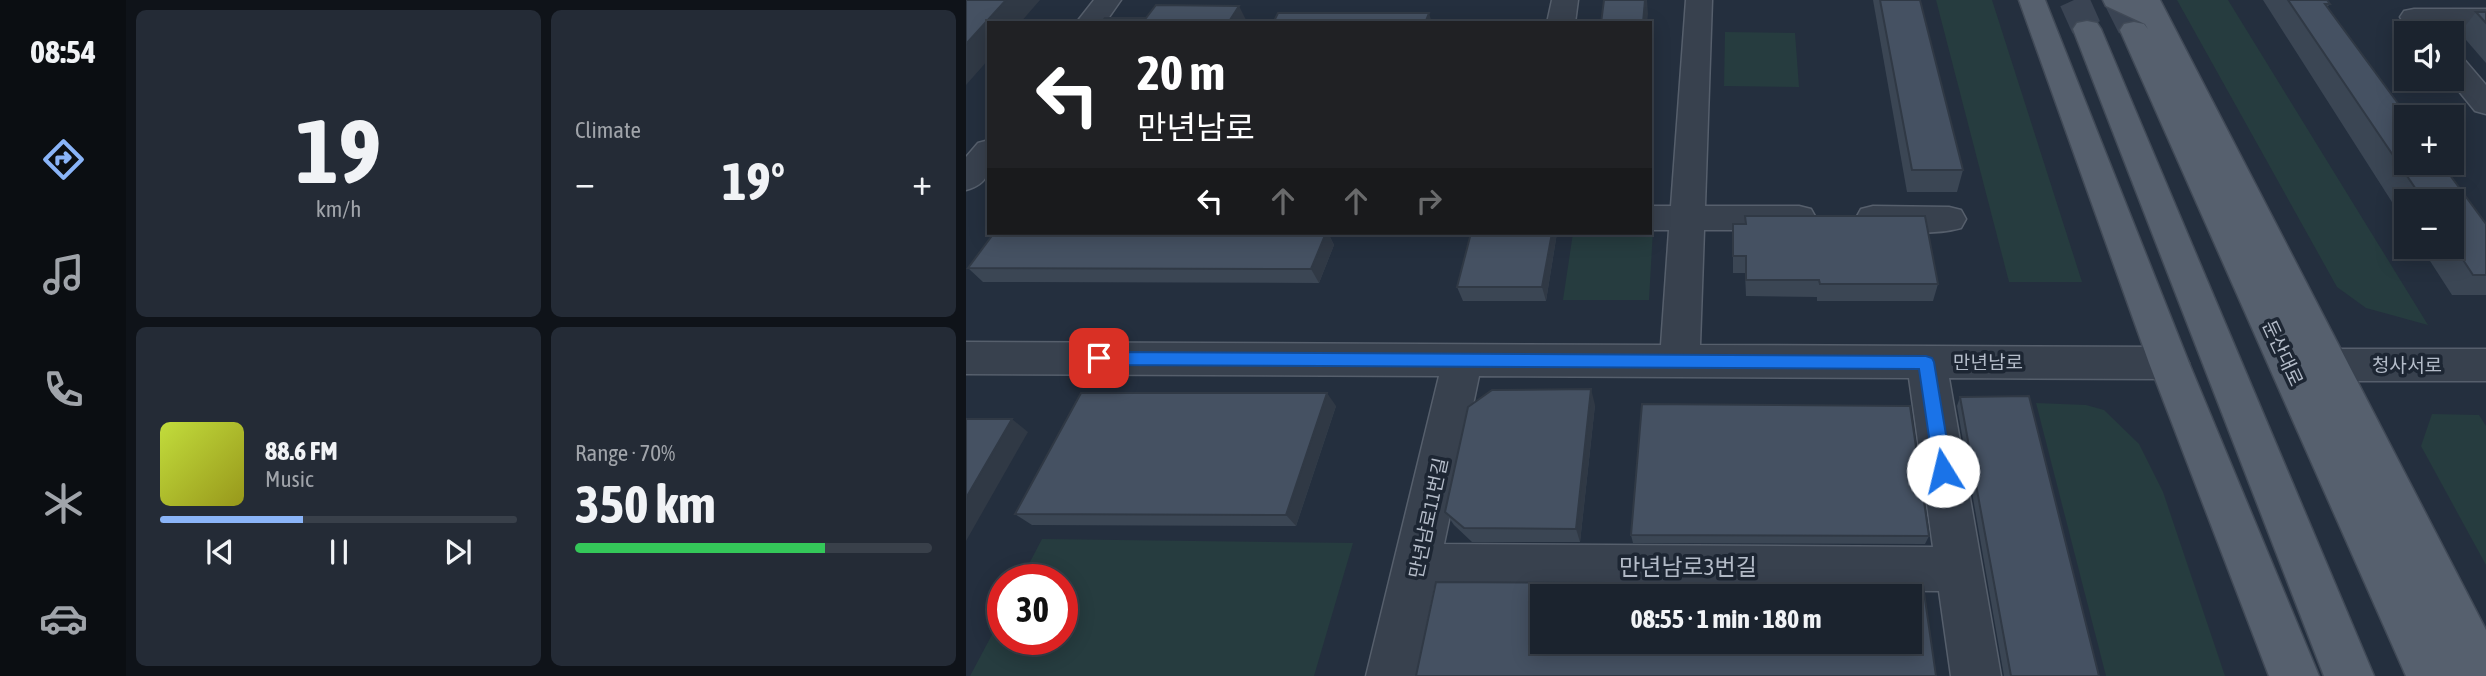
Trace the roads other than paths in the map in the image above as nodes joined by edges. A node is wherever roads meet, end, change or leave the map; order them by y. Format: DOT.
graph roads {
  1 [pos="1108,0"];
  2 [pos="1565,0"];
  3 [pos="1699,0"];
  4 [pos="2045,9"];
  5 [pos="2138,12"];
  6 [pos="2486,17"];
  7 [pos="1092,21"];
  8 [pos="1561,21"];
  9 [pos="2418,21"];
  10 [pos="2087,29"];
  11 [pos="2464,77"];
  12 [pos="2486,104"];
  13 [pos="987,153"];
  14 [pos="966,179"];
  15 [pos="1652,218"];
  16 [pos="1688,218"];
  17 [pos="1949,219"];
  18 [pos="966,358"];
  19 [pos="1463,360"];
  20 [pos="1680,361"];
  21 [pos="1926,362"];
  22 [pos="2169,363"];
  23 [pos="2328,365"];
  24 [pos="2486,365"];
  25 [pos="1418,566"];
  26 [pos="1959,569"];
  27 [pos="1391,676"];
  28 [pos="1976,676"];
  29 [pos="2294,676"];
  30 [pos="2349,676"];
  31 [pos="2432,676"];
  32 [pos="2483,676"];
  1 -- 7 [label="street"];
  2 -- 8 [label="street"];
  3 -- 16 [label="street"];
  4 -- 22 [label="main road"];
  5 -- 23 [label="main road"];
  5 -- 31 [label="main road, 둔산대로"];
  6 -- 9 [label="street"];
  10 -- 30 [label="main road"];
  11 -- 12 [label="street"];
  13 -- 14 [label="street"];
  15 -- 16 [label="street"];
  16 -- 17 [label="street"];
  16 -- 20 [label="street"];
  18 -- 19 [label="street, 만년남로"];
  19 -- 20 [label="street, 만년남로"];
  19 -- 25 [label="street, 만년남로11번길"];
  20 -- 21 [label="street, 만년남로"];
  21 -- 22 [label="street, 만년남로"];
  21 -- 26 [label="street"];
  22 -- 29 [label="main road"];
  23 -- 24 [label="street, 청사서로"];
  23 -- 32 [label="main road"];
  25 -- 26 [label="street, 만년남로3번길"];
  25 -- 27 [label="street, 만년남로11번길"];
  26 -- 28 [label="street"];
}
